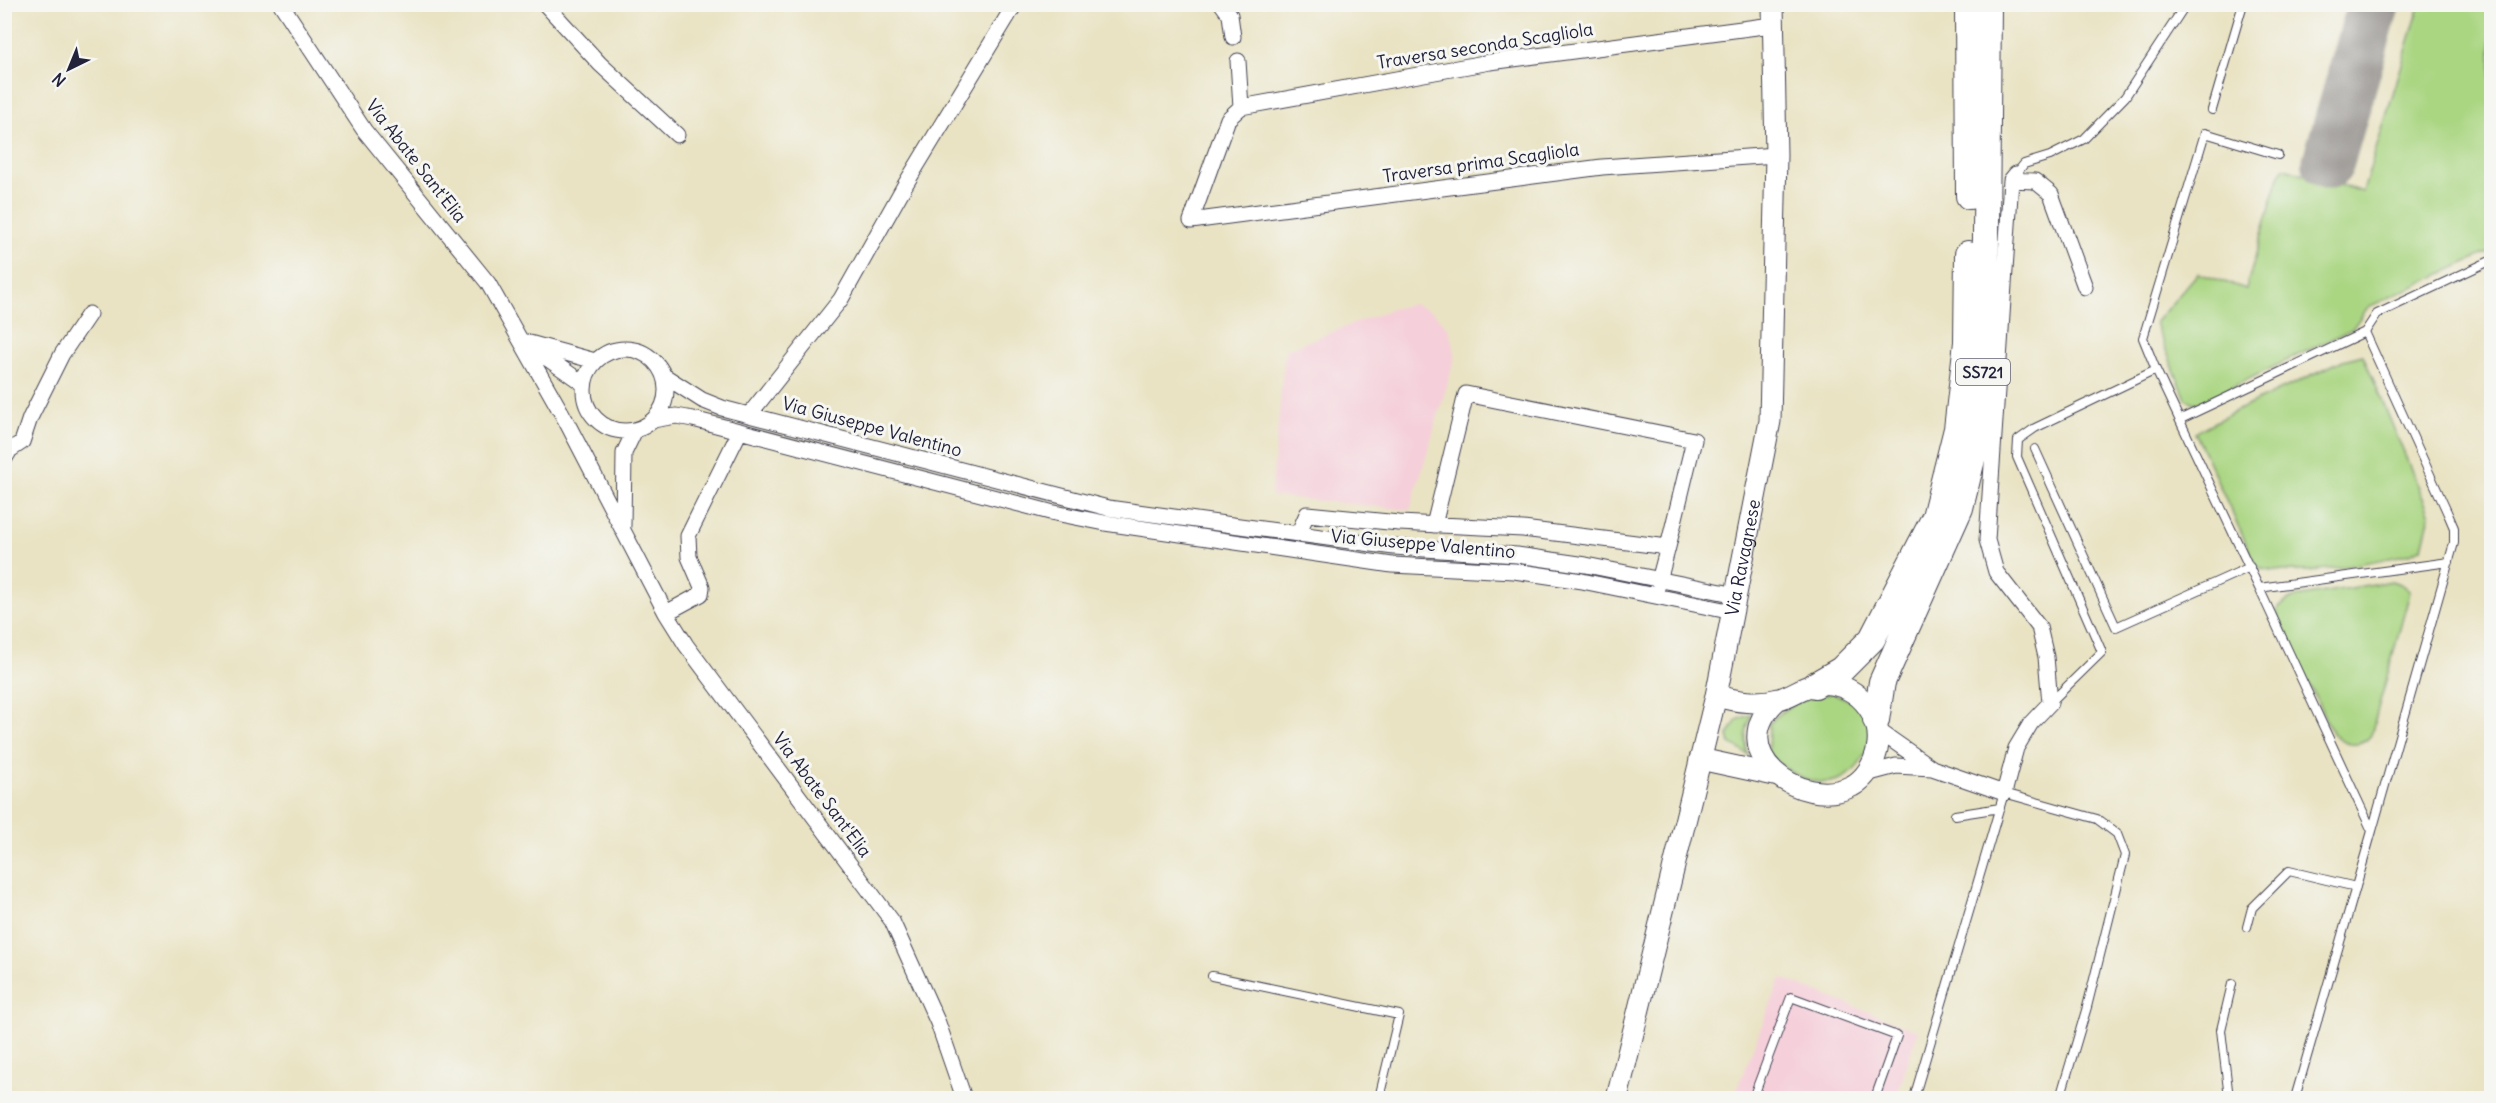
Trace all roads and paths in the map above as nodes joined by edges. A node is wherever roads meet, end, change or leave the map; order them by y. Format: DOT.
graph roads {
  1 [pos="280,4"];
  2 [pos="545,4"];
  3 [pos="1015,4"];
  4 [pos="1222,4"];
  5 [pos="1968,4"];
  6 [pos="1988,4"];
  7 [pos="2186,4"];
  8 [pos="2243,4"];
  9 [pos="1773,15"];
  10 [pos="1233,37"];
  11 [pos="1238,62"];
  12 [pos="1241,107"];
  13 [pos="2212,110"];
  14 [pos="677,135"];
  15 [pos="1776,154"];
  16 [pos="2278,155"];
  17 [pos="2014,177"];
  18 [pos="2492,260"];
  19 [pos="2085,287"];
  20 [pos="88,314"];
  21 [pos="2366,332"];
  22 [pos="522,341"];
  23 [pos="596,361"];
  24 [pos="2156,370"];
  25 [pos="663,375"];
  26 [pos="584,384"];
  27 [pos="749,415"];
  28 [pos="2181,419"];
  29 [pos="653,420"];
  30 [pos="611,428"];
  31 [pos="635,430"];
  32 [pos="740,431"];
  33 [pos="2035,449"];
  34 [pos="624,453"];
  35 [pos="4,460"];
  36 [pos="1077,501"];
  37 [pos="1073,517"];
  38 [pos="1434,525"];
  39 [pos="623,528"];
  40 [pos="1299,534"];
  41 [pos="1668,547"];
  42 [pos="2449,562"];
  43 [pos="2250,567"];
  44 [pos="1659,579"];
  45 [pos="2259,588"];
  46 [pos="1655,595"];
  47 [pos="1735,603"];
  48 [pos="666,613"];
  49 [pos="1815,685"];
  50 [pos="1716,696"];
  51 [pos="1778,699"];
  52 [pos="2050,703"];
  53 [pos="1877,725"];
  54 [pos="1700,759"];
  55 [pos="1932,768"];
  56 [pos="1866,774"];
  57 [pos="1779,776"];
  58 [pos="2004,793"];
  59 [pos="2000,808"];
  60 [pos="1955,815"];
  61 [pos="2372,831"];
  62 [pos="2356,887"];
  63 [pos="2247,927"];
  64 [pos="1212,976"];
  65 [pos="2232,984"];
  66 [pos="964,1098"];
  67 [pos="1379,1098"];
  68 [pos="1617,1098"];
  69 [pos="1753,1098"];
  70 [pos="1875,1098"];
  71 [pos="1914,1098"];
  72 [pos="2060,1098"];
  73 [pos="2229,1098"];
  74 [pos="2295,1098"];
  1 -- 22 [label="street, Via Abate Sant'Elia"];
  2 -- 14 [label="street"];
  3 -- 27 [label="street"];
  4 -- 10 [label="street"];
  5 -- 49 [label="highway, SS721"];
  6 -- 53 [label="highway, SS721"];
  7 -- 17 [label="lane"];
  8 -- 13 [label="lane"];
  9 -- 12 [label="street, Traversa seconda Scagliola"];
  9 -- 15 [label="main road, Via Ravagnese"];
  11 -- 12 [label="street"];
  12 -- 15 [label="street, Traversa prima Scagliola"];
  15 -- 47 [label="main road, Via Ravagnese"];
  16 -- 24 [label="lane"];
  17 -- 19 [label="street"];
  17 -- 52 [label="street"];
  18 -- 21 [label="lane"];
  20 -- 35 [label="street"];
  21 -- 28 [label="lane"];
  21 -- 42 [label="lane"];
  22 -- 23 [label="street"];
  22 -- 26 [label="street, Via Abate Sant'Elia"];
  22 -- 39 [label="street, Via Abate Sant'Elia"];
  23 -- 25 [label="street"];
  23 -- 26 [label="street"];
  24 -- 28 [label="lane"];
  24 -- 52 [label="lane"];
  25 -- 27 [label="street, Via Giuseppe Valentino"];
  25 -- 29 [label="street"];
  26 -- 30 [label="street"];
  27 -- 36 [label="street, Via Giuseppe Valentino"];
  28 -- 43 [label="lane"];
  29 -- 31 [label="street"];
  29 -- 32 [label="street, Via Giuseppe Valentino"];
  30 -- 31 [label="street"];
  30 -- 34 [label="street, Via Abate Sant'Elia"];
  31 -- 34 [label="street, Via Abate Sant'Elia"];
  32 -- 37 [label="street, Via Giuseppe Valentino"];
  32 -- 48 [label="street"];
  33 -- 43 [label="lane"];
  34 -- 39 [label="street, Via Abate Sant'Elia"];
  36 -- 37 [label="street"];
  36 -- 40 [label="street, Via Giuseppe Valentino"];
  37 -- 46 [label="street, Via Giuseppe Valentino"];
  38 -- 40 [label="street"];
  38 -- 41 [label="street"];
  38 -- 41 [label="street"];
  39 -- 48 [label="street, Via Abate Sant'Elia"];
  40 -- 44 [label="street, Via Giuseppe Valentino"];
  41 -- 44 [label="street"];
  42 -- 45 [label="lane"];
  42 -- 61 [label="lane"];
  43 -- 45 [label="lane"];
  44 -- 46 [label="street"];
  44 -- 47 [label="street, Via Giuseppe Valentino"];
  45 -- 61 [label="lane"];
  46 -- 47 [label="street, Via Giuseppe Valentino"];
  47 -- 50 [label="main road, Via Ravagnese"];
  48 -- 66 [label="street, Via Abate Sant'Elia"];
  49 -- 51 [label="main road"];
  49 -- 53 [label="main road"];
  50 -- 51 [label="main road"];
  50 -- 54 [label="main road, Via Ravagnese"];
  51 -- 57 [label="main road"];
  52 -- 58 [label="street"];
  53 -- 55 [label="street"];
  53 -- 56 [label="main road"];
  54 -- 57 [label="main road"];
  54 -- 68 [label="main road, Via Ravagnese"];
  55 -- 56 [label="street"];
  55 -- 58 [label="street"];
  56 -- 57 [label="main road"];
  58 -- 59 [label="lane"];
  58 -- 72 [label="lane"];
  59 -- 60 [label="lane"];
  59 -- 71 [label="lane"];
  61 -- 62 [label="lane"];
  62 -- 63 [label="lane"];
  62 -- 74 [label="lane"];
  64 -- 67 [label="lane"];
  65 -- 73 [label="lane"];
  69 -- 70 [label="lane"];
}
